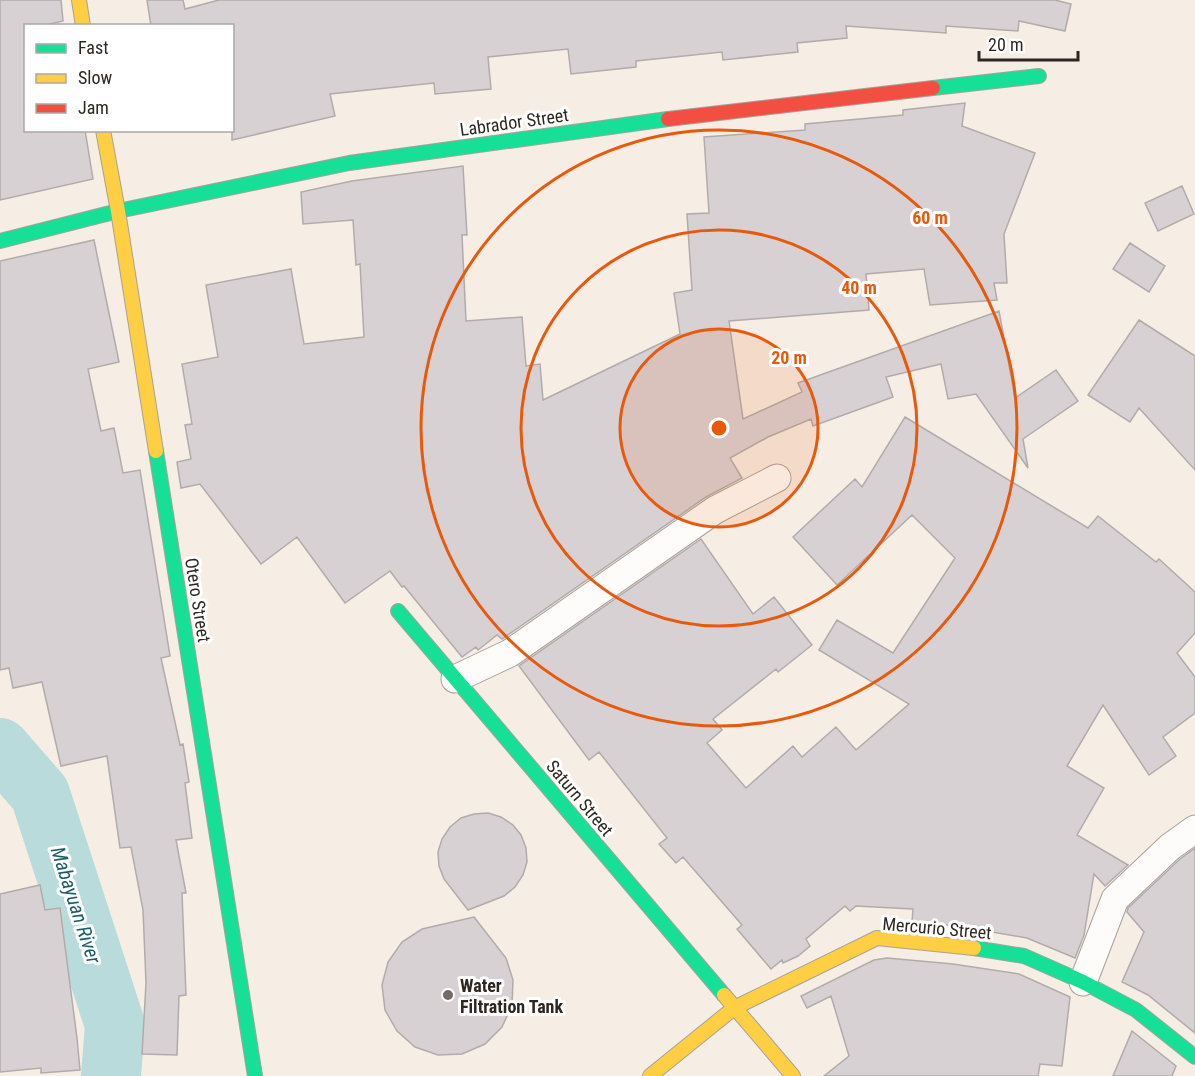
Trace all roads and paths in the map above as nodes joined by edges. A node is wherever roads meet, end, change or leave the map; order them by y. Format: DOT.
graph roads {
  1 [pos="79,0"];
  2 [pos="83,24"];
  3 [pos="1039,76"];
  4 [pos="103,132"];
  5 [pos="118,211"];
  6 [pos="0,241"];
  7 [pos="777,478"];
  8 [pos="398,611"];
  9 [pos="455,679"];
  10 [pos="1195,829"];
  11 [pos="1083,981"];
  12 [pos="734,1008"];
  13 [pos="1195,1057"];
  14 [pos="255,1076"];
  15 [pos="650,1076"];
  16 [pos="793,1076"];
  1 -- 2 [label="street"];
  3 -- 5 [label="street, Labrador Street"];
  4 -- 5 [label="street, Otero Street"];
  5 -- 6 [label="street, Labrador Street"];
  5 -- 14 [label="street, Otero Street"];
  7 -- 9 [label="street"];
  8 -- 9 [label="street, Saturn Street"];
  9 -- 12 [label="street, Saturn Street"];
  10 -- 11 [label="street"];
  11 -- 12 [label="street, Mercurio Street"];
  11 -- 13 [label="street, Mercurio Street"];
  12 -- 15 [label="street, Mercurio Street"];
  12 -- 16 [label="street, Saturn Street"];
}
